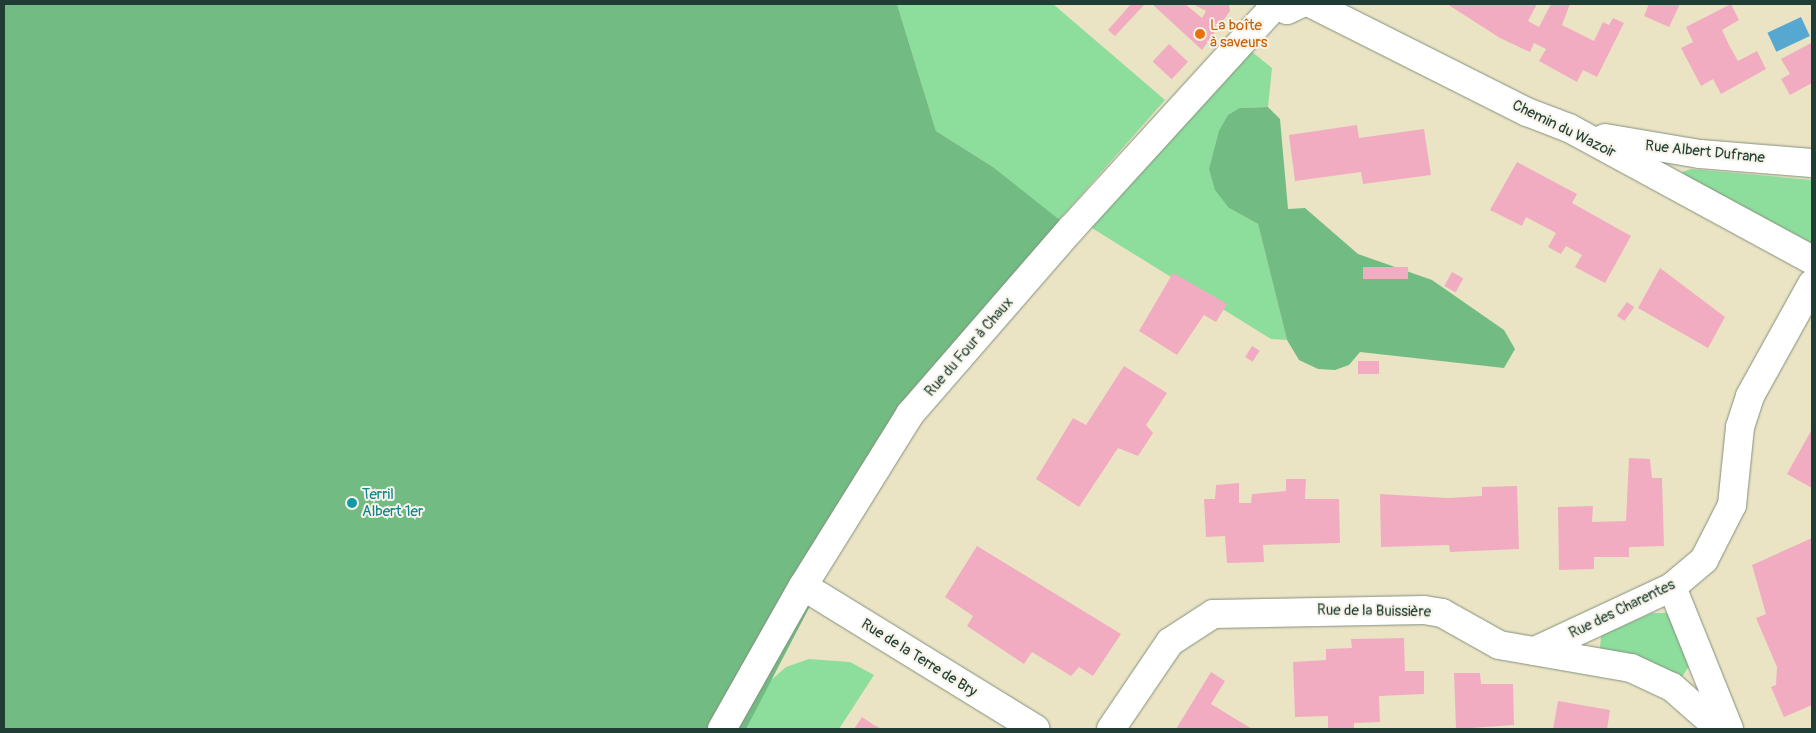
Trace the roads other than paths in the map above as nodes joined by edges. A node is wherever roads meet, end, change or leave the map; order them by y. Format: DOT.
graph roads {
  1 [pos="1312,4"];
  2 [pos="1281,5"];
  3 [pos="1569,128"];
  4 [pos="1812,163"];
  5 [pos="1812,260"];
  6 [pos="1812,284"];
  7 [pos="803,586"];
  8 [pos="1672,588"];
  9 [pos="1535,651"];
  10 [pos="722,729"];
  11 [pos="1035,729"];
  12 [pos="1110,729"];
  13 [pos="1720,729"];
  14 [pos="1729,729"];
  1 -- 3 [label="street, Chemin du Wazoir"];
  2 -- 7 [label="street, Rue du Four à Chaux"];
  3 -- 4 [label="street, Rue Albert Dufrane"];
  3 -- 5 [label="street, Chemin du Wazoir"];
  6 -- 8 [label="street, Rue des Charentes"];
  7 -- 10 [label="street, Rue du Four à Chaux"];
  7 -- 11 [label="street, Rue de la Terre de Bry"];
  8 -- 9 [label="street, Rue des Charentes"];
  8 -- 14 [label="street"];
  9 -- 12 [label="street, Rue de la Buissière"];
  9 -- 13 [label="street, Rue de la Buissière"];
}
